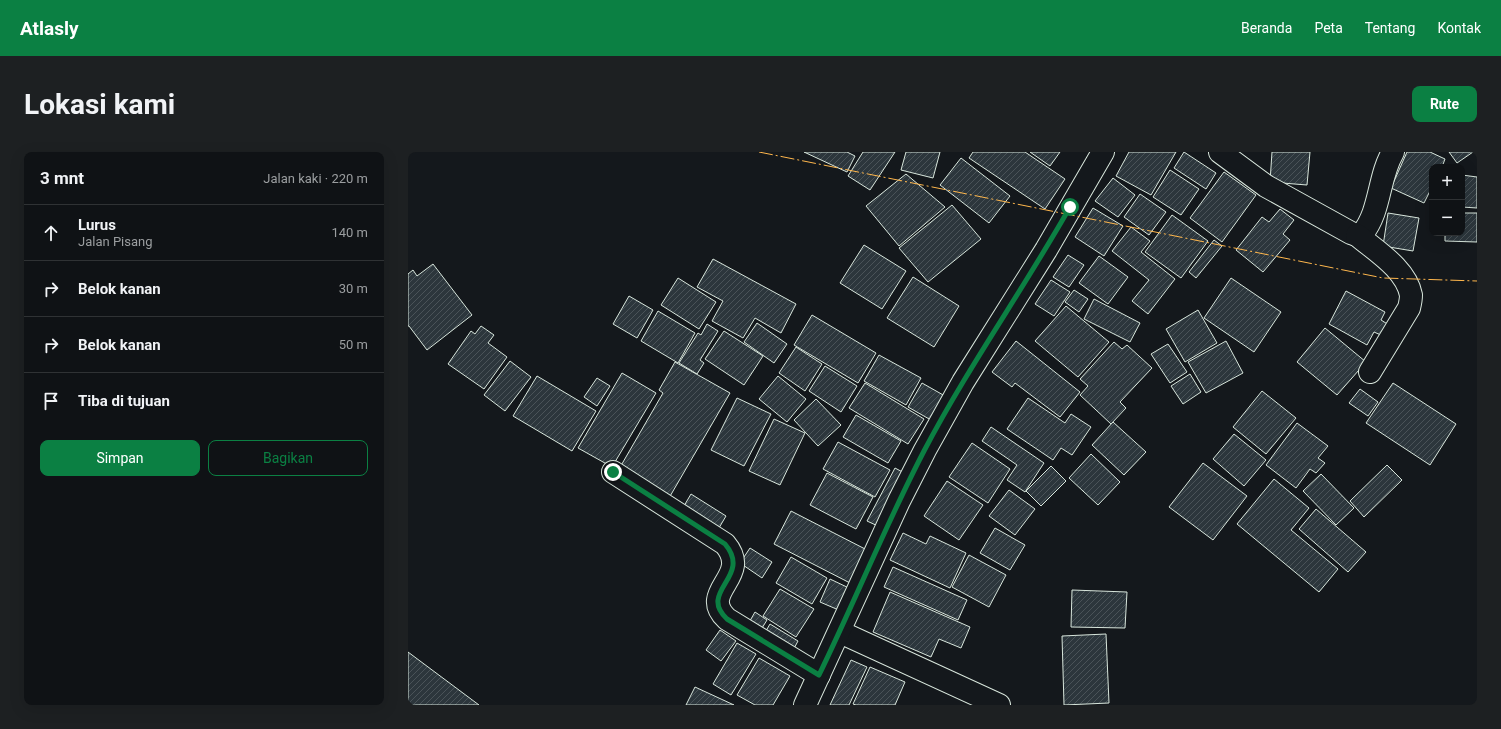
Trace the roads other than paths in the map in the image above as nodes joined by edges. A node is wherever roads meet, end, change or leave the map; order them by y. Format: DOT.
graph roads {
  1 [pos="1103,152"];
  2 [pos="1220,152"];
  3 [pos="1393,152"];
  4 [pos="1357,235"];
  5 [pos="1370,372"];
  6 [pos="613,472"];
  7 [pos="840,632"];
  8 [pos="819,675"];
  9 [pos="805,705"];
  10 [pos="999,705"];
  1 -- 7 [label="street"];
  2 -- 4 [label="street"];
  3 -- 4 [label="street"];
  4 -- 5 [label="street"];
  6 -- 8 [label="street"];
  7 -- 8 [label="street"];
  7 -- 10 [label="street"];
  8 -- 9 [label="street"];
}
